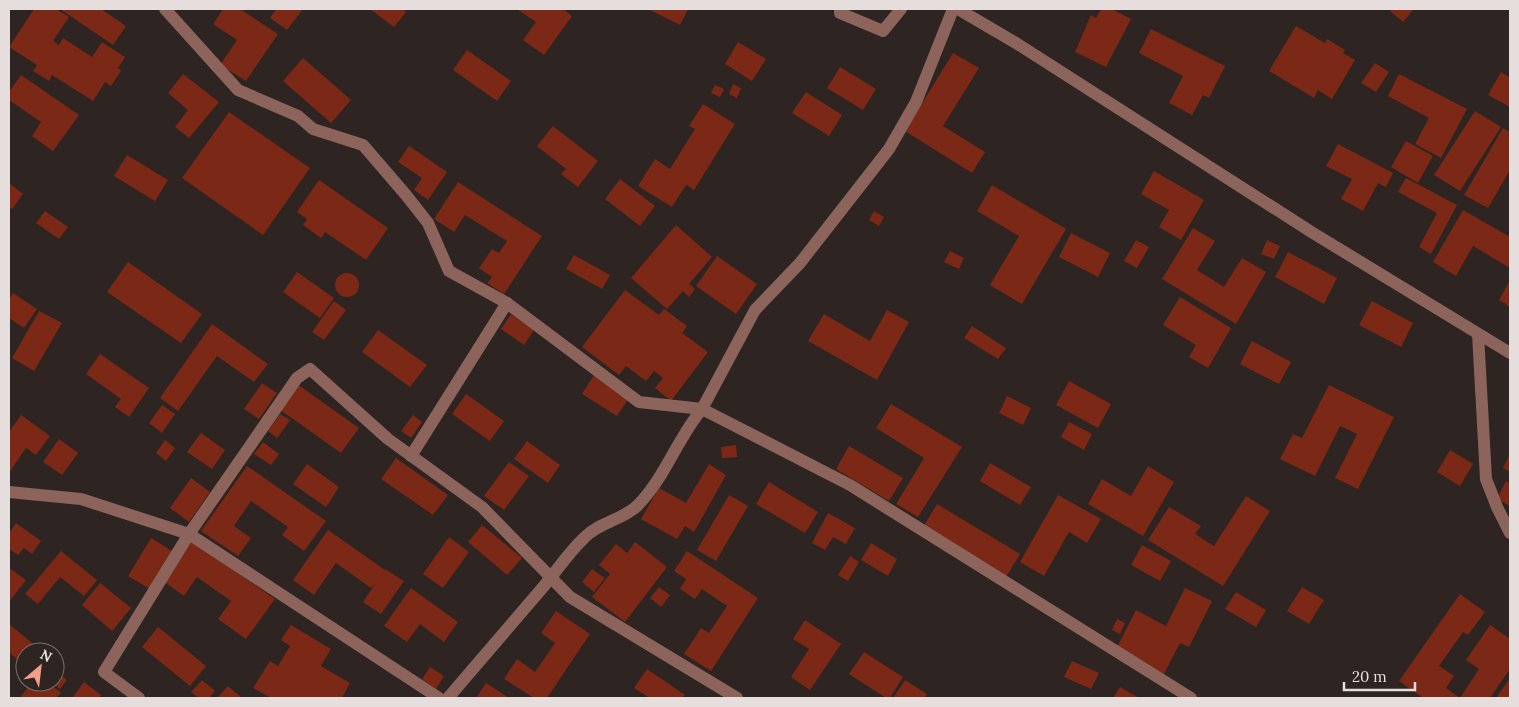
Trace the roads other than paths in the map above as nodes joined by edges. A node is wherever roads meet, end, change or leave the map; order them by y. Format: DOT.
graph roads {
  1 [pos="165,9"];
  2 [pos="840,9"];
  3 [pos="901,9"];
  4 [pos="953,9"];
  5 [pos="958,9"];
  6 [pos="507,303"];
  7 [pos="1478,334"];
  8 [pos="1510,353"];
  9 [pos="702,409"];
  10 [pos="411,456"];
  11 [pos="9,492"];
  12 [pos="1510,532"];
  13 [pos="189,534"];
  14 [pos="551,578"];
  15 [pos="139,698"];
  16 [pos="439,698"];
  17 [pos="448,698"];
  18 [pos="737,698"];
  19 [pos="1191,698"];
  1 -- 6 [label="street"];
  2 -- 3 [label="street"];
  4 -- 9 [label="street"];
  5 -- 7 [label="street"];
  6 -- 9 [label="street"];
  6 -- 10 [label="street"];
  7 -- 8 [label="street"];
  7 -- 12 [label="street"];
  9 -- 14 [label="street"];
  9 -- 19 [label="street"];
  10 -- 13 [label="street"];
  10 -- 14 [label="street"];
  11 -- 13 [label="street"];
  13 -- 15 [label="street"];
  13 -- 16 [label="street"];
  14 -- 17 [label="street"];
  14 -- 18 [label="street"];
}
